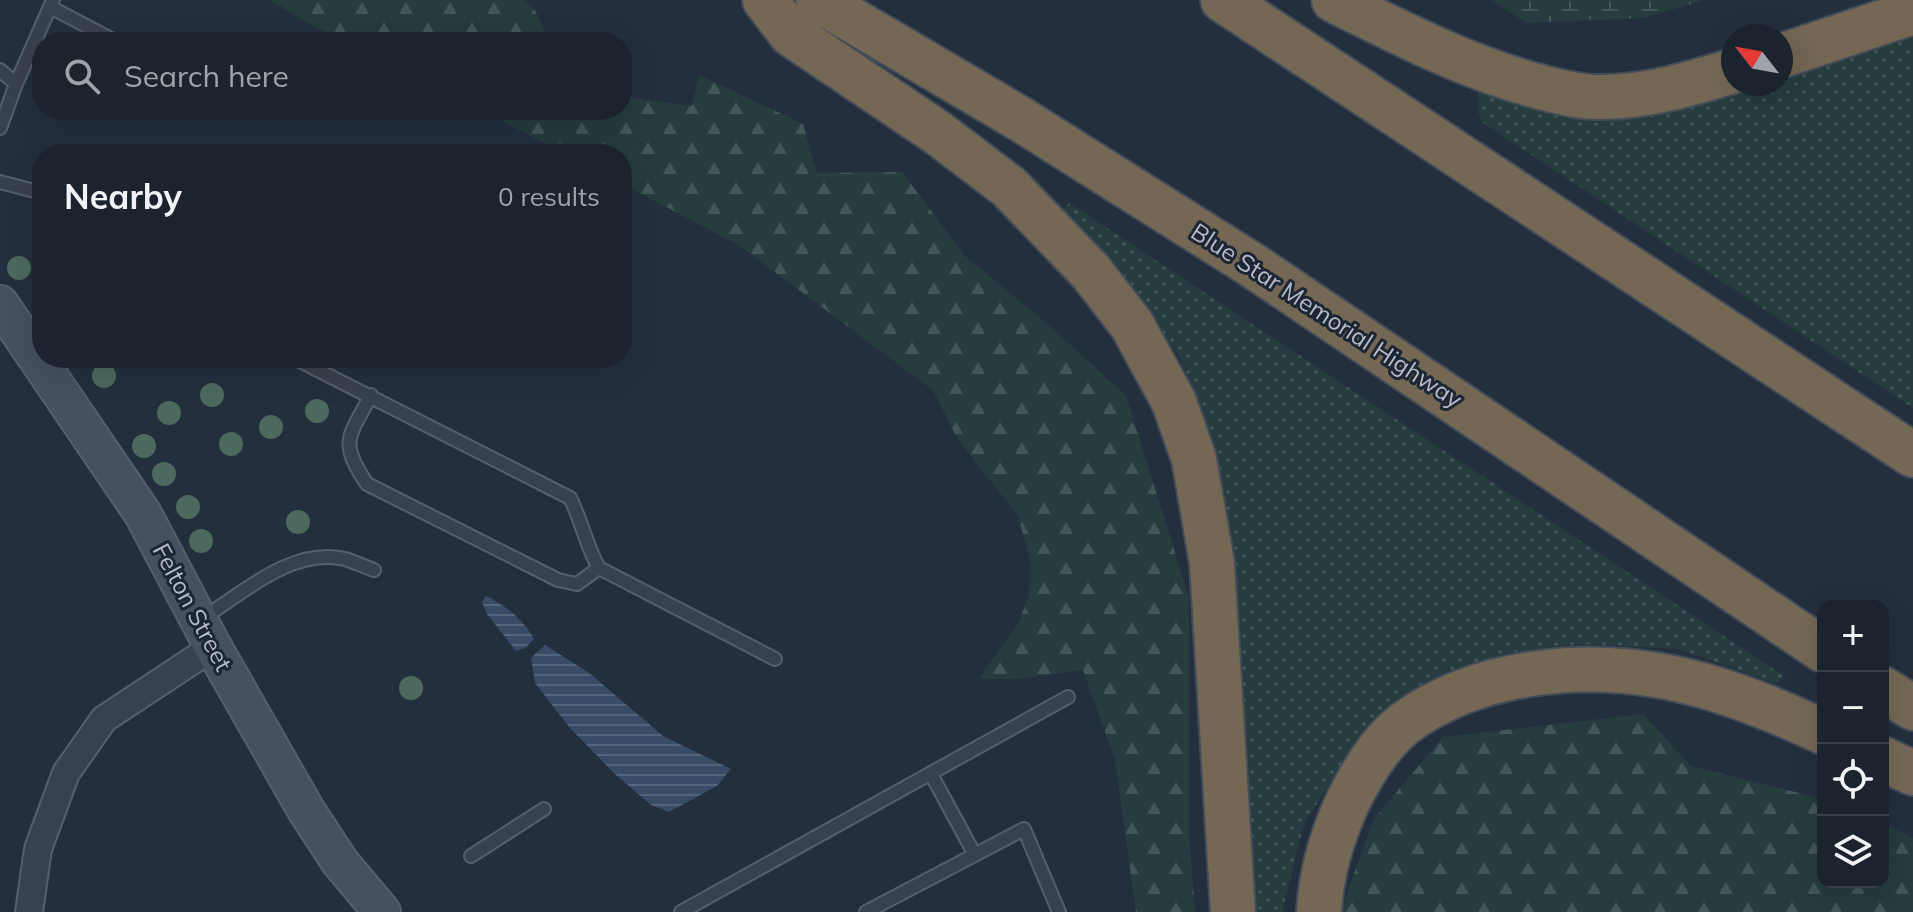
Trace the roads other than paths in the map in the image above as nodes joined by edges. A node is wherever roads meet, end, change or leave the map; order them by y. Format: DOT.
graph roads {
  1 [pos="765,0"];
  2 [pos="818,0"];
  3 [pos="1223,0"];
  4 [pos="1334,0"];
  5 [pos="51,3"];
  6 [pos="1913,12"];
  7 [pos="38,32"];
  8 [pos="100,32"];
  9 [pos="32,47"];
  10 [pos="1793,52"];
  11 [pos="0,70"];
  12 [pos="1721,75"];
  13 [pos="16,84"];
  14 [pos="0,128"];
  15 [pos="0,182"];
  16 [pos="32,190"];
  17 [pos="0,304"];
  18 [pos="32,351"];
  19 [pos="44,368"];
  20 [pos="315,368"];
  21 [pos="371,395"];
  22 [pos="1913,455"];
  23 [pos="599,568"];
  24 [pos="374,570"];
  25 [pos="207,633"];
  26 [pos="1817,646"];
  27 [pos="775,659"];
  28 [pos="1889,693"];
  29 [pos="1068,697"];
  30 [pos="1913,708"];
  31 [pos="1817,730"];
  32 [pos="1889,762"];
  33 [pos="1913,773"];
  34 [pos="931,774"];
  35 [pos="544,809"];
  36 [pos="975,855"];
  37 [pos="471,856"];
  38 [pos="29,912"];
  39 [pos="382,912"];
  40 [pos="681,912"];
  41 [pos="866,912"];
  42 [pos="1059,912"];
  43 [pos="1233,912"];
  44 [pos="1319,912"];
  1 -- 43 [label="highway"];
  2 -- 26 [label="highway, Blue Star Memorial Highway"];
  3 -- 22 [label="highway"];
  4 -- 12 [label="highway"];
  5 -- 7 [label="lane"];
  5 -- 8 [label="lane"];
  6 -- 10 [label="highway"];
  9 -- 13 [label="lane"];
  11 -- 13 [label="lane"];
  13 -- 14 [label="lane"];
  15 -- 16 [label="lane"];
  17 -- 18 [label="street, Felton Street"];
  19 -- 25 [label="street, Felton Street"];
  20 -- 21 [label="lane"];
  21 -- 23 [label="lane"];
  21 -- 23 [label="lane"];
  23 -- 27 [label="lane"];
  24 -- 25 [label="lane"];
  25 -- 38 [label="street"];
  25 -- 39 [label="street, Felton Street"];
  28 -- 30 [label="highway"];
  29 -- 34 [label="lane"];
  31 -- 44 [label="highway"];
  32 -- 33 [label="highway"];
  34 -- 36 [label="lane"];
  34 -- 40 [label="lane"];
  35 -- 37 [label="lane"];
  36 -- 41 [label="lane"];
  36 -- 42 [label="lane"];
}
